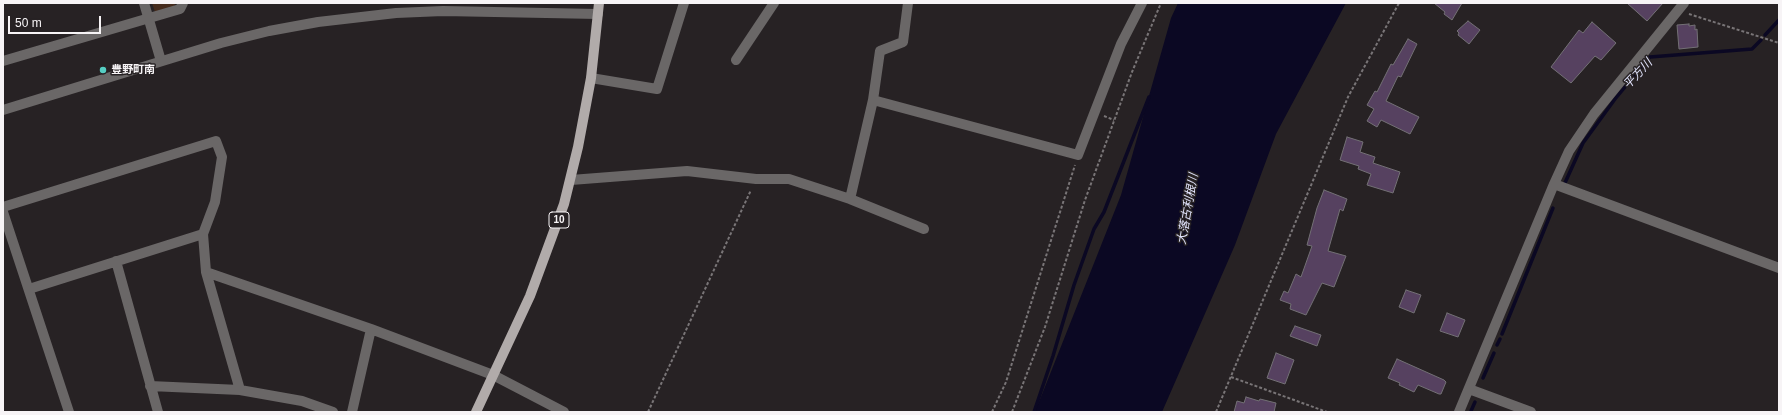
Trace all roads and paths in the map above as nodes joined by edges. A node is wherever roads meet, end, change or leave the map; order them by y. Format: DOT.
graph roads {
  1 [pos="144,3"];
  2 [pos="183,3"];
  3 [pos="599,3"];
  4 [pos="684,3"];
  5 [pos="774,3"];
  6 [pos="908,3"];
  7 [pos="1142,3"];
  8 [pos="1161,3"];
  9 [pos="1399,3"];
  10 [pos="1681,7"];
  11 [pos="598,14"];
  12 [pos="148,18"];
  13 [pos="1779,43"];
  14 [pos="161,60"];
  15 [pos="736,60"];
  16 [pos="3,61"];
  17 [pos="591,78"];
  18 [pos="873,100"];
  19 [pos="3,110"];
  20 [pos="1078,155"];
  21 [pos="756,179"];
  22 [pos="571,180"];
  23 [pos="1554,184"];
  24 [pos="850,199"];
  25 [pos="3,207"];
  26 [pos="3,212"];
  27 [pos="924,229"];
  28 [pos="203,234"];
  29 [pos="116,261"];
  30 [pos="1779,268"];
  31 [pos="206,272"];
  32 [pos="29,289"];
  33 [pos="371,329"];
  34 [pos="493,375"];
  35 [pos="1231,377"];
  36 [pos="150,386"];
  37 [pos="1469,389"];
  38 [pos="240,390"];
  39 [pos="68,412"];
  40 [pos="158,412"];
  41 [pos="333,412"];
  42 [pos="352,412"];
  43 [pos="476,412"];
  44 [pos="564,412"];
  45 [pos="648,412"];
  46 [pos="992,412"];
  47 [pos="1012,412"];
  48 [pos="1216,412"];
  49 [pos="1328,412"];
  50 [pos="1459,412"];
  51 [pos="1531,412"];
  1 -- 12 [label="street"];
  2 -- 12 [label="street"];
  3 -- 11 [label="main road, 10"];
  4 -- 17 [label="street"];
  5 -- 15 [label="street"];
  6 -- 18 [label="street"];
  7 -- 20 [label="street"];
  8 -- 47 [label="path"];
  9 -- 35 [label="path"];
  10 -- 13 [label="path"];
  10 -- 23 [label="street"];
  11 -- 14 [label="street"];
  11 -- 17 [label="main road, 10"];
  12 -- 14 [label="street"];
  12 -- 16 [label="street"];
  14 -- 19 [label="street"];
  17 -- 22 [label="main road, 10"];
  18 -- 20 [label="street"];
  18 -- 24 [label="street"];
  20 -- 46 [label="path"];
  21 -- 22 [label="street"];
  21 -- 24 [label="street"];
  21 -- 45 [label="path"];
  22 -- 34 [label="main road, 10"];
  23 -- 30 [label="street"];
  23 -- 37 [label="street"];
  24 -- 27 [label="street"];
  25 -- 28 [label="street"];
  26 -- 32 [label="street"];
  28 -- 29 [label="street"];
  28 -- 31 [label="street"];
  29 -- 32 [label="street"];
  29 -- 36 [label="street"];
  31 -- 33 [label="street"];
  31 -- 38 [label="street"];
  32 -- 39 [label="street"];
  33 -- 34 [label="street"];
  33 -- 42 [label="street"];
  34 -- 43 [label="main road, 10"];
  34 -- 44 [label="street"];
  35 -- 48 [label="path"];
  35 -- 49 [label="path"];
  36 -- 38 [label="street"];
  36 -- 40 [label="street"];
  37 -- 50 [label="street"];
  37 -- 51 [label="street"];
  38 -- 41 [label="street"];
}
